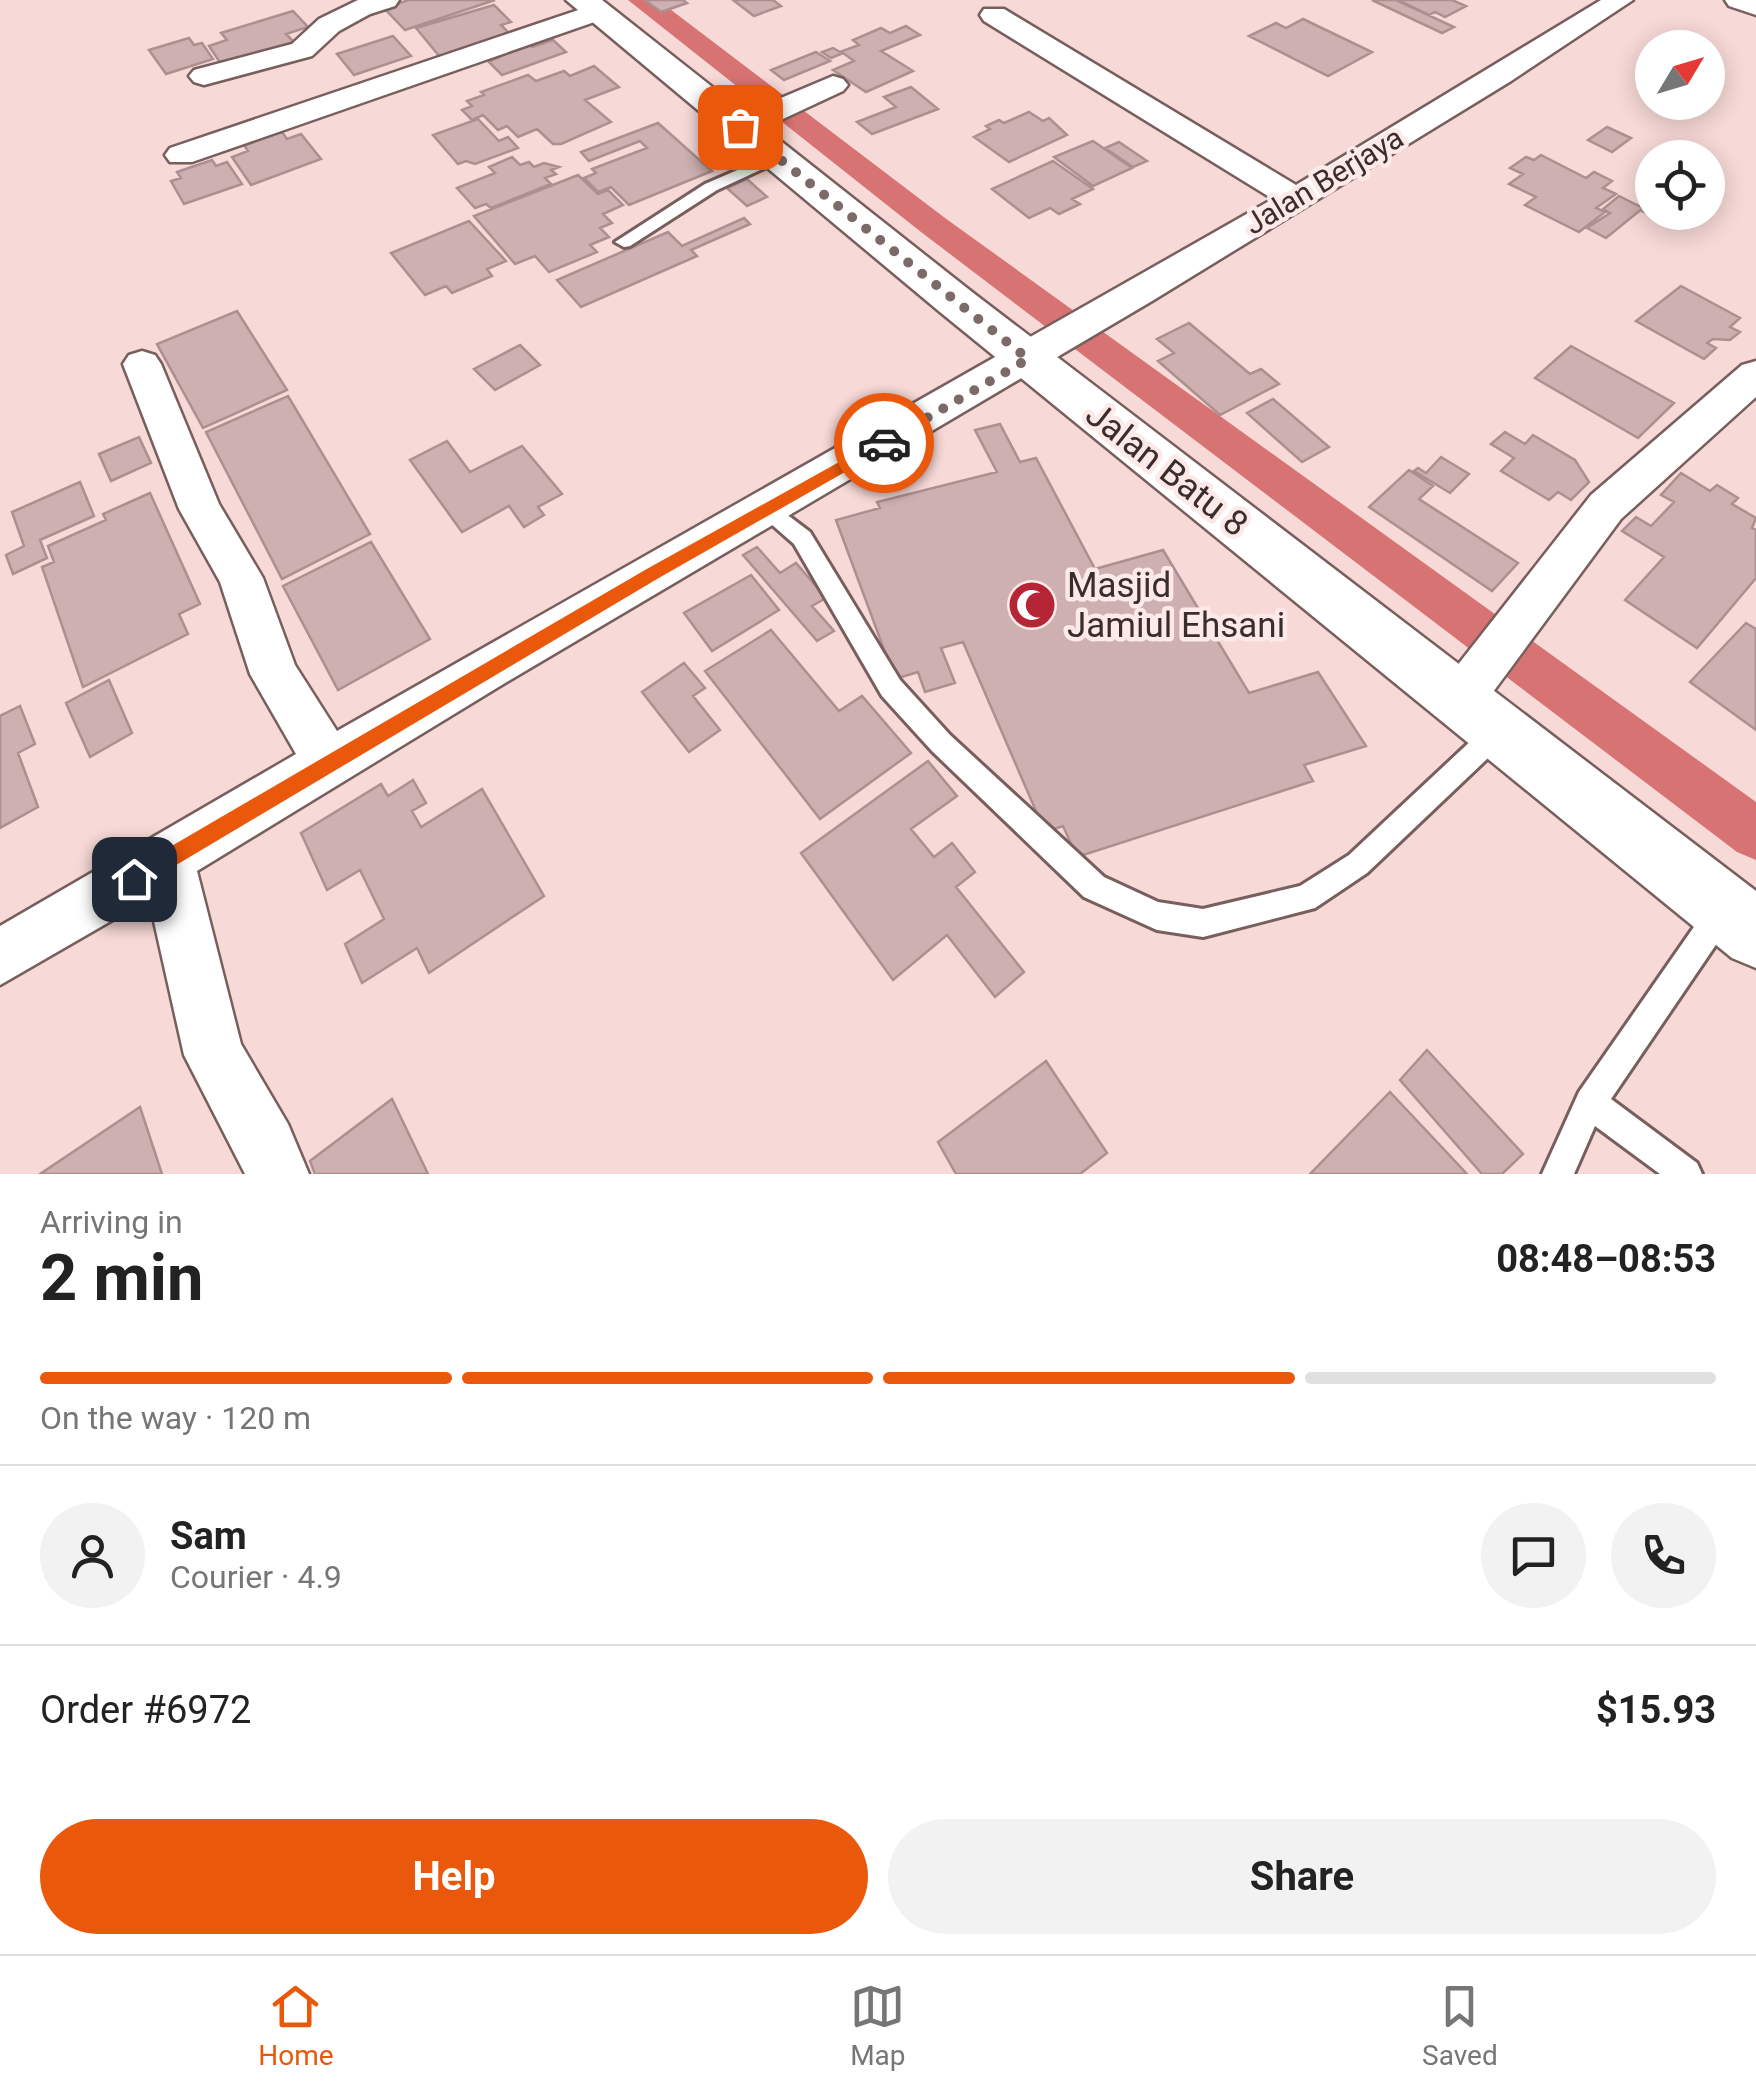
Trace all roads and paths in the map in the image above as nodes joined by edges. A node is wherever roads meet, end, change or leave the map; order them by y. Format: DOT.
graph roads {
  1 [pos="386,0"];
  2 [pos="1620,0"];
  3 [pos="1738,0"];
  4 [pos="589,6"];
  5 [pos="1756,7"];
  6 [pos="994,14"];
  7 [pos="204,76"];
  8 [pos="825,88"];
  9 [pos="763,132"];
  10 [pos="181,155"];
  11 [pos="1295,198"];
  12 [pos="624,242"];
  13 [pos="1043,348"];
  14 [pos="142,364"];
  15 [pos="1756,375"];
  16 [pos="769,509"];
  17 [pos="1474,681"];
  18 [pos="1499,731"];
  19 [pos="330,764"];
  20 [pos="167,860"];
  21 [pos="1740,921"];
  22 [pos="0,957"];
  23 [pos="1590,1102"];
  24 [pos="276,1174"];
  25 [pos="1558,1174"];
  26 [pos="1686,1174"];
  1 -- 7 [label="street"];
  2 -- 11 [label="street, Jalan Berjaya"];
  3 -- 5 [label="street"];
  4 -- 9 [label="street, Jalan Batu 8"];
  4 -- 10 [label="street"];
  6 -- 11 [label="street"];
  8 -- 9 [label="street"];
  9 -- 12 [label="lane"];
  9 -- 13 [label="street, Jalan Batu 8"];
  11 -- 13 [label="street, Jalan Berjaya"];
  13 -- 16 [label="street, Jalan Berjaya"];
  13 -- 17 [label="street, Jalan Batu 8"];
  14 -- 19 [label="street"];
  15 -- 17 [label="street"];
  16 -- 18 [label="lane"];
  16 -- 19 [label="street, Jalan Berjaya"];
  17 -- 18 [label="street, Jalan Batu 8"];
  18 -- 21 [label="street, Jalan Batu 8"];
  19 -- 20 [label="street, Jalan Berjaya"];
  20 -- 22 [label="street, Jalan Berjaya"];
  20 -- 24 [label="street"];
  21 -- 23 [label="lane"];
  23 -- 25 [label="lane"];
  23 -- 26 [label="lane"];
}
